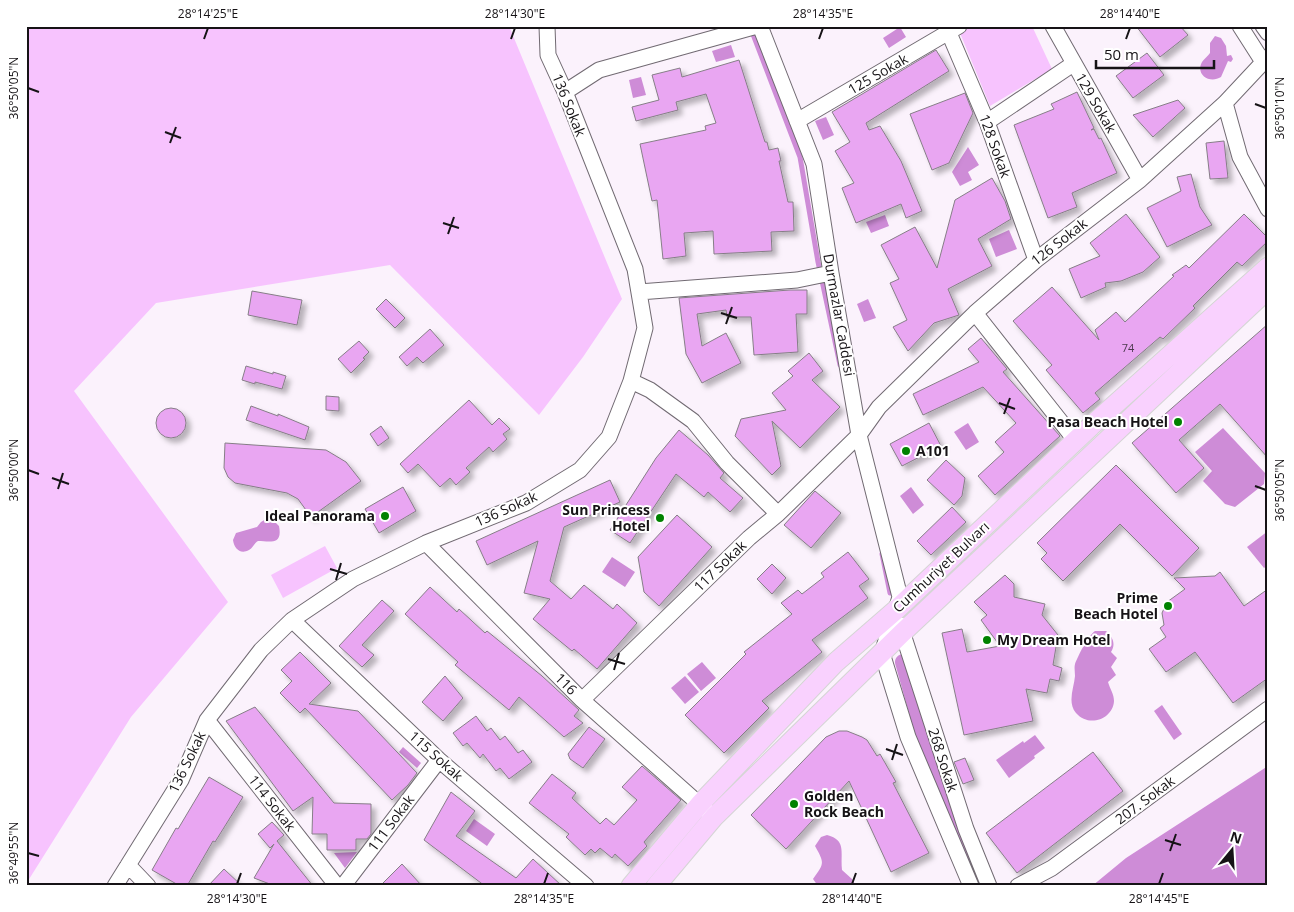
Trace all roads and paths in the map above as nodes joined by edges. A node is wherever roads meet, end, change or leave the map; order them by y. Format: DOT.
graph roads {
  1 [pos="547,26"];
  2 [pos="759,26"];
  3 [pos="1053,26"];
  4 [pos="1240,26"];
  5 [pos="1263,26"];
  6 [pos="954,30"];
  7 [pos="1268,33"];
  8 [pos="1265,60"];
  9 [pos="1073,64"];
  10 [pos="564,92"];
  11 [pos="1225,103"];
  12 [pos="798,121"];
  13 [pos="987,122"];
  14 [pos="1140,180"];
  15 [pos="1268,208"];
  16 [pos="1036,260"];
  17 [pos="1268,267"];
  18 [pos="831,273"];
  19 [pos="1268,289"];
  20 [pos="639,292"];
  21 [pos="975,313"];
  22 [pos="631,381"];
  23 [pos="1091,426"];
  24 [pos="859,435"];
  25 [pos="1106,439"];
  26 [pos="1076,440"];
  27 [pos="778,514"];
  28 [pos="426,543"];
  29 [pos="897,609"];
  30 [pos="292,620"];
  31 [pos="902,633"];
  32 [pos="882,654"];
  33 [pos="582,700"];
  34 [pos="1268,709"];
  35 [pos="207,720"];
  36 [pos="438,760"];
  37 [pos="700,804"];
  38 [pos="714,817"];
  39 [pos="128,865"];
  40 [pos="115,886"];
  41 [pos="148,886"];
  42 [pos="337,886"];
  43 [pos="343,886"];
  44 [pos="586,886"];
  45 [pos="632,886"];
  46 [pos="656,886"];
  47 [pos="971,886"];
  48 [pos="989,886"];
  49 [pos="1018,886"];
  1 -- 10 [label="street, 136 Sokak"];
  2 -- 10 [label="street"];
  2 -- 12 [label="street, Durmazlar Caddesi"];
  3 -- 9 [label="street, 129 Sokak"];
  4 -- 8 [label="street"];
  5 -- 7 [label="street"];
  6 -- 12 [label="street, 125 Sokak"];
  6 -- 13 [label="street, 128 Sokak"];
  8 -- 11 [label="street, 126 Sokak"];
  9 -- 13 [label="street"];
  9 -- 14 [label="street, 129 Sokak"];
  10 -- 20 [label="street, 136 Sokak"];
  11 -- 14 [label="street, 126 Sokak"];
  11 -- 15 [label="street"];
  12 -- 18 [label="street, Durmazlar Caddesi"];
  13 -- 16 [label="street, 128 Sokak"];
  14 -- 16 [label="street, 126 Sokak"];
  16 -- 21 [label="street, 126 Sokak"];
  17 -- 23 [label="main road, Cumhuriyet Bulvarı"];
  18 -- 20 [label="street"];
  18 -- 24 [label="street, Durmazlar Caddesi"];
  19 -- 25 [label="main road, Cumhuriyet Bulvarı"];
  20 -- 22 [label="street, 136 Sokak"];
  21 -- 24 [label="street, 126 Sokak"];
  21 -- 26 [label="street"];
  22 -- 27 [label="street"];
  22 -- 28 [label="street, 136 Sokak"];
  23 -- 25 [label="main road"];
  23 -- 26 [label="main road, Cumhuriyet Bulvarı"];
  24 -- 27 [label="street, 117 Sokak"];
  24 -- 29 [label="street, Durmazlar Caddesi"];
  25 -- 31 [label="main road, Cumhuriyet Bulvarı"];
  26 -- 29 [label="main road, Cumhuriyet Bulvarı"];
  27 -- 33 [label="street, 117 Sokak"];
  28 -- 30 [label="street, 136 Sokak"];
  28 -- 33 [label="street, 116"];
  29 -- 31 [label="street, 268 Sokak"];
  29 -- 32 [label="street"];
  29 -- 37 [label="main road, Cumhuriyet Bulvarı"];
  30 -- 35 [label="street, 136 Sokak"];
  30 -- 36 [label="street, 115 Sokak"];
  31 -- 32 [label="main road, Cumhuriyet Bulvarı"];
  31 -- 48 [label="street, 268 Sokak"];
  32 -- 38 [label="main road, Cumhuriyet Bulvarı"];
  32 -- 47 [label="street"];
  33 -- 37 [label="street, 116"];
  34 -- 49 [label="street, 207. Sokak"];
  35 -- 39 [label="street, 136 Sokak"];
  35 -- 42 [label="street, 114 Sokak"];
  36 -- 43 [label="street, 111 Sokak"];
  36 -- 44 [label="street, 115 Sokak"];
  37 -- 38 [label="street, 116"];
  37 -- 45 [label="main road, Cumhuriyet Bulvarı"];
  38 -- 46 [label="main road, Cumhuriyet Bulvarı"];
  39 -- 40 [label="street, 136 Sokak"];
  39 -- 41 [label="street"];
}
